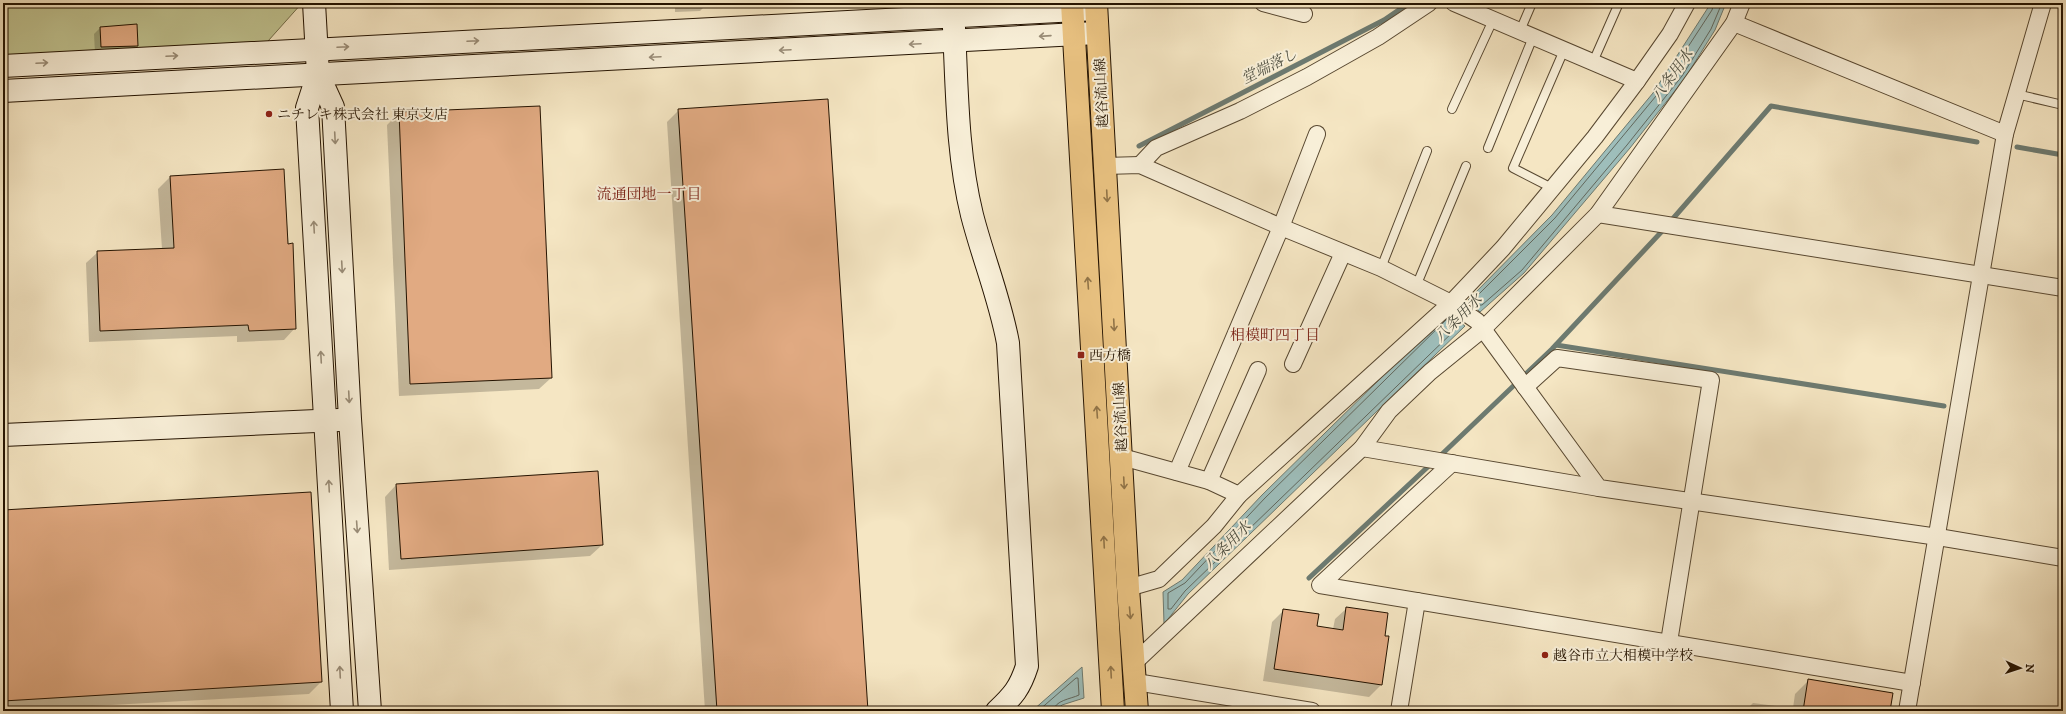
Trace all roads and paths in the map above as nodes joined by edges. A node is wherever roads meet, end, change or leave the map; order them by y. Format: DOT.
graph roads {
  1 [pos="314,3"];
  2 [pos="1263,3"];
  3 [pos="1428,3"];
  4 [pos="1454,3"];
  5 [pos="1532,3"];
  6 [pos="1619,3"];
  7 [pos="1687,3"];
  8 [pos="1742,3"];
  9 [pos="2043,3"];
  10 [pos="1096,6"];
  11 [pos="1072,7"];
  12 [pos="1304,14"];
  13 [pos="953,17"];
  14 [pos="1492,20"];
  15 [pos="1734,23"];
  16 [pos="1098,33"];
  17 [pos="1073,34"];
  18 [pos="1526,34"];
  19 [pos="954,42"];
  20 [pos="316,48"];
  21 [pos="1564,50"];
  22 [pos="1593,62"];
  23 [pos="3,66"];
  24 [pos="318,74"];
  25 [pos="1637,81"];
  26 [pos="3,91"];
  27 [pos="2016,94"];
  28 [pos="2063,105"];
  29 [pos="1452,109"];
  30 [pos="1317,134"];
  31 [pos="2005,134"];
  32 [pos="1488,148"];
  33 [pos="1427,151"];
  34 [pos="1140,165"];
  35 [pos="1105,166"];
  36 [pos="1466,166"];
  37 [pos="1552,188"];
  38 [pos="1598,214"];
  39 [pos="1281,227"];
  40 [pos="1343,253"];
  41 [pos="1381,268"];
  42 [pos="1981,276"];
  43 [pos="1417,284"];
  44 [pos="2063,288"];
  45 [pos="1454,305"];
  46 [pos="1480,325"];
  47 [pos="1293,364"];
  48 [pos="1258,370"];
  49 [pos="1525,387"];
  50 [pos="350,419"];
  51 [pos="325,420"];
  52 [pos="3,435"];
  53 [pos="1362,448"];
  54 [pos="1122,457"];
  55 [pos="1452,463"];
  56 [pos="1177,472"];
  57 [pos="1209,481"];
  58 [pos="1599,488"];
  59 [pos="1239,494"];
  60 [pos="1692,500"];
  61 [pos="1938,537"];
  62 [pos="2063,558"];
  63 [pos="1128,588"];
  64 [pos="1417,601"];
  65 [pos="1669,642"];
  66 [pos="1135,673"];
  67 [pos="1912,683"];
  68 [pos="342,711"];
  69 [pos="370,711"];
  70 [pos="997,711"];
  71 [pos="1113,711"];
  72 [pos="1137,711"];
  73 [pos="1312,711"];
  74 [pos="1399,711"];
  75 [pos="1907,711"];
  1 -- 20 [label="street"];
  2 -- 12 [label="street"];
  3 -- 34 [label="street"];
  4 -- 14 [label="street"];
  5 -- 18 [label="lane"];
  6 -- 22 [label="lane"];
  7 -- 25 [label="street"];
  8 -- 15 [label="street"];
  9 -- 27 [label="street"];
  10 -- 11 [label="street"];
  10 -- 16 [label="main road, 越谷流山線"];
  11 -- 13 [label="street"];
  11 -- 17 [label="main road, 越谷流山線"];
  13 -- 19 [label="street"];
  20 -- 13 [label="street, one-way"];
  14 -- 18 [label="street"];
  14 -- 29 [label="lane"];
  15 -- 31 [label="street"];
  15 -- 38 [label="street"];
  16 -- 17 [label="street"];
  16 -- 35 [label="main road, 越谷流山線"];
  17 -- 19 [label="street, one-way"];
  71 -- 17 [label="main road, 越谷流山線, one-way"];
  18 -- 21 [label="street"];
  18 -- 32 [label="lane"];
  19 -- 24 [label="street, one-way"];
  19 -- 70 [label="street"];
  23 -- 20 [label="street, one-way"];
  20 -- 24 [label="street"];
  21 -- 22 [label="street"];
  21 -- 37 [label="lane"];
  22 -- 25 [label="street"];
  24 -- 26 [label="street"];
  24 -- 50 [label="street, one-way"];
  51 -- 24 [label="street, one-way"];
  25 -- 37 [label="street"];
  27 -- 28 [label="lane"];
  27 -- 31 [label="street"];
  30 -- 39 [label="street"];
  31 -- 42 [label="street"];
  33 -- 41 [label="lane"];
  34 -- 35 [label="street"];
  34 -- 39 [label="street"];
  35 -- 54 [label="main road, 越谷流山線, one-way"];
  36 -- 43 [label="lane"];
  37 -- 45 [label="street"];
  38 -- 42 [label="street"];
  38 -- 46 [label="street"];
  39 -- 40 [label="street"];
  39 -- 56 [label="street"];
  40 -- 41 [label="street"];
  40 -- 47 [label="street"];
  41 -- 43 [label="street"];
  42 -- 44 [label="street"];
  42 -- 61 [label="street"];
  43 -- 45 [label="street"];
  45 -- 46 [label="street"];
  45 -- 59 [label="street"];
  46 -- 49 [label="street"];
  46 -- 53 [label="street"];
  48 -- 57 [label="street"];
  49 -- 58 [label="street"];
  49 -- 60 [label="street"];
  50 -- 51 [label="street"];
  50 -- 69 [label="street, one-way"];
  51 -- 52 [label="street"];
  68 -- 51 [label="street, one-way"];
  53 -- 55 [label="street"];
  53 -- 66 [label="street"];
  54 -- 56 [label="street"];
  54 -- 63 [label="main road, 越谷流山線, one-way"];
  55 -- 58 [label="street"];
  55 -- 64 [label="street"];
  56 -- 57 [label="street"];
  57 -- 59 [label="street"];
  58 -- 60 [label="street"];
  59 -- 63 [label="street"];
  60 -- 61 [label="street"];
  60 -- 65 [label="street"];
  61 -- 62 [label="street"];
  61 -- 67 [label="street"];
  63 -- 66 [label="main road, 越谷流山線, one-way"];
  64 -- 65 [label="street"];
  64 -- 74 [label="street"];
  65 -- 67 [label="street"];
  66 -- 72 [label="main road, 越谷流山線"];
  66 -- 73 [label="street"];
  67 -- 75 [label="street"];
}
